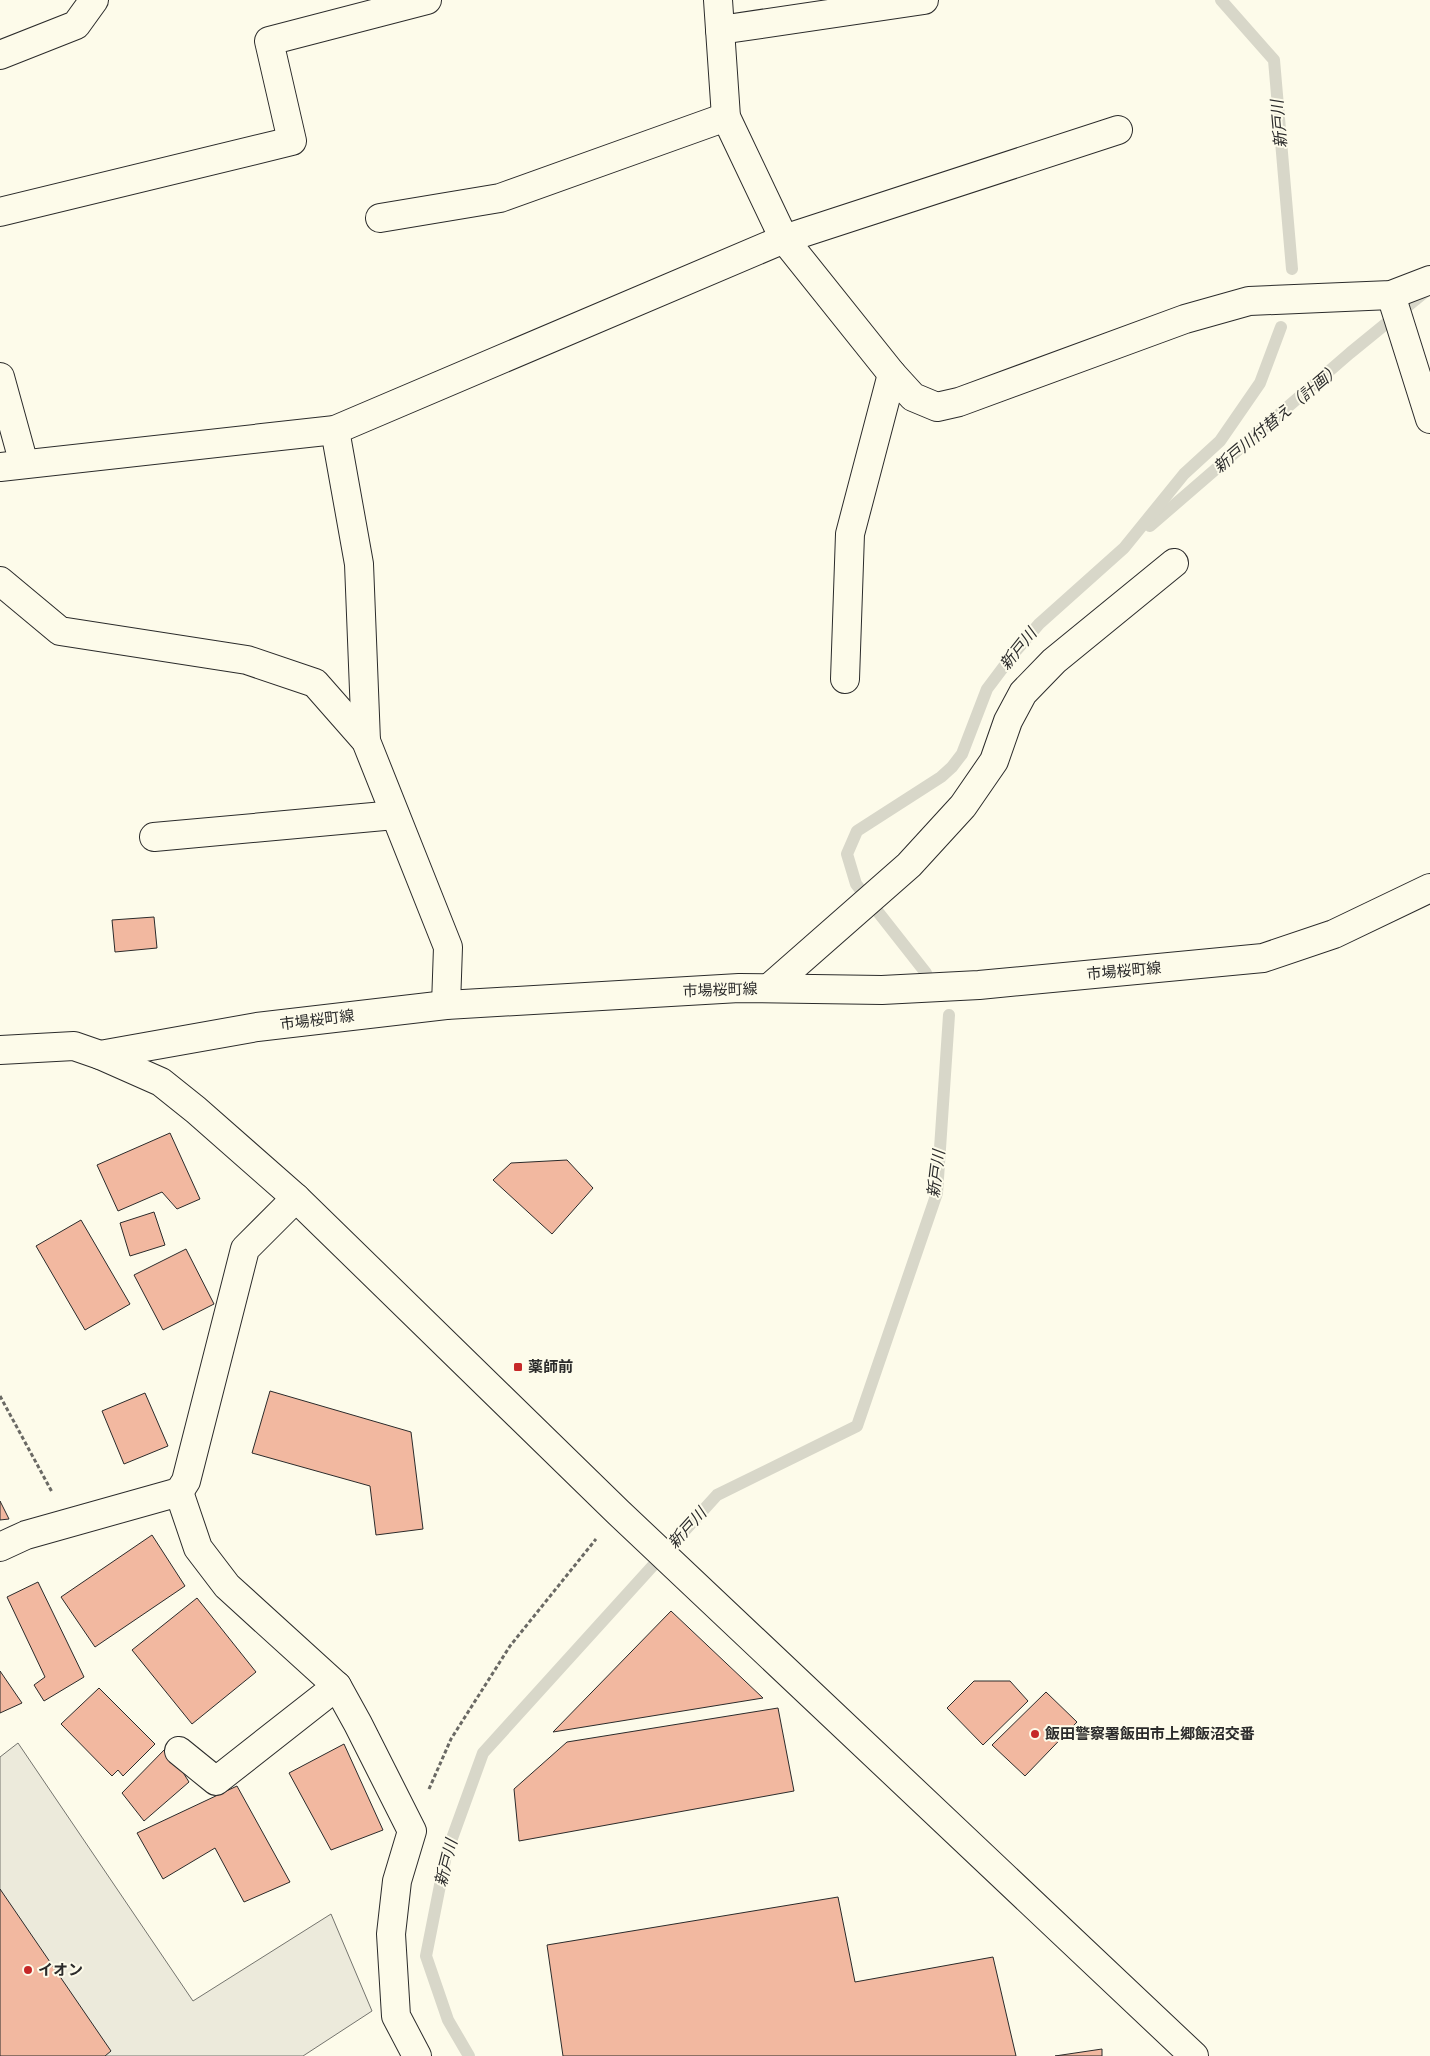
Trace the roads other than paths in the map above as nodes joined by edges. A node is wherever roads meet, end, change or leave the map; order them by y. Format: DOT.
graph roads {
  1 [pos="94,0"];
  2 [pos="427,0"];
  3 [pos="718,0"];
  4 [pos="924,0"];
  5 [pos="720,30"];
  6 [pos="0,56"];
  7 [pos="726,117"];
  8 [pos="1118,130"];
  9 [pos="0,212"];
  10 [pos="380,218"];
  11 [pos="784,239"];
  12 [pos="1430,280"];
  13 [pos="1391,295"];
  14 [pos="892,374"];
  15 [pos="0,377"];
  16 [pos="1430,419"];
  17 [pos="335,430"];
  18 [pos="12,466"];
  19 [pos="1174,563"];
  20 [pos="0,580"];
  21 [pos="845,679"];
  22 [pos="366,741"];
  23 [pos="395,815"];
  24 [pos="154,837"];
  25 [pos="1430,888"];
  26 [pos="769,988"];
  27 [pos="446,1005"];
  28 [pos="0,1050"];
  29 [pos="100,1055"];
  30 [pos="296,1198"];
  31 [pos="178,1492"];
  32 [pos="0,1547"];
  33 [pos="337,1686"];
  34 [pos="179,1750"];
  35 [pos="417,2056"];
  36 [pos="1194,2056"];
  1 -- 6 [label="street"];
  2 -- 9 [label="street"];
  3 -- 5 [label="street"];
  4 -- 5 [label="street"];
  5 -- 7 [label="street"];
  7 -- 10 [label="street"];
  7 -- 11 [label="street"];
  8 -- 11 [label="street"];
  11 -- 14 [label="street"];
  11 -- 17 [label="street"];
  12 -- 13 [label="street"];
  13 -- 14 [label="street"];
  13 -- 16 [label="street"];
  14 -- 21 [label="street"];
  15 -- 18 [label="street"];
  17 -- 18 [label="street"];
  17 -- 22 [label="street"];
  19 -- 26 [label="street"];
  20 -- 22 [label="street"];
  22 -- 23 [label="street"];
  23 -- 24 [label="street"];
  23 -- 27 [label="street"];
  25 -- 26 [label="street, 市場桜町線"];
  26 -- 27 [label="street, 市場桜町線"];
  27 -- 29 [label="street, 市場桜町線"];
  28 -- 29 [label="street, 市場桜町線"];
  29 -- 30 [label="street"];
  30 -- 31 [label="street"];
  30 -- 36 [label="street"];
  31 -- 32 [label="street"];
  31 -- 33 [label="street"];
  33 -- 34 [label="street"];
  33 -- 35 [label="street"];
}
